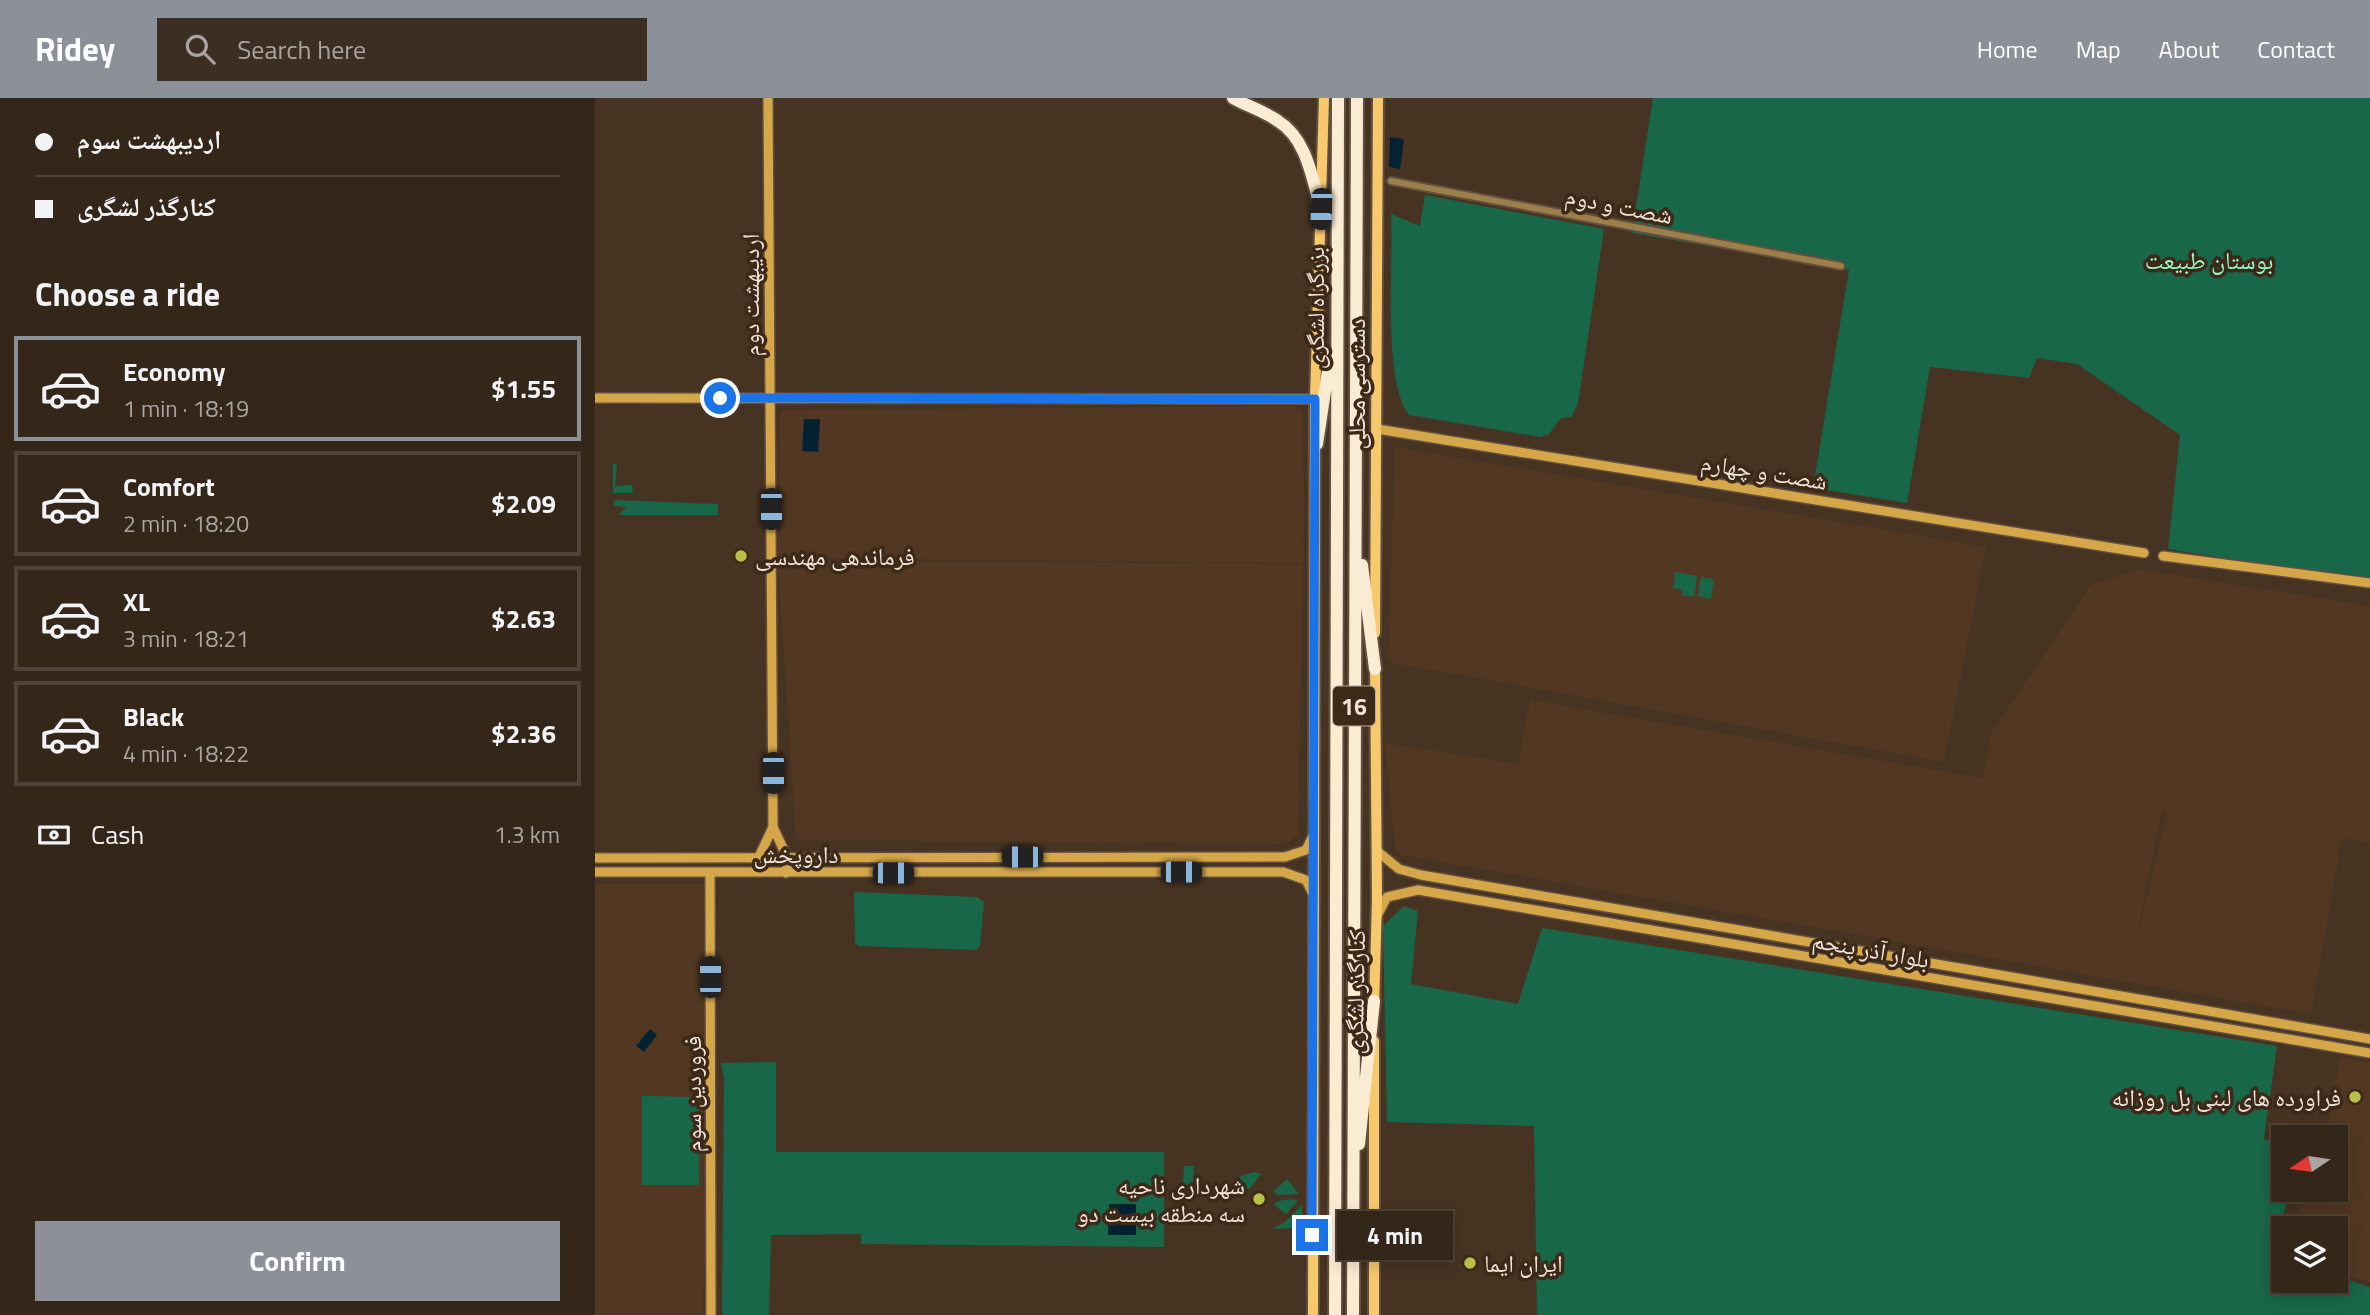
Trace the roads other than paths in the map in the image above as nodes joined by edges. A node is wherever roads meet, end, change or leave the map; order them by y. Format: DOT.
graph roads {
  1 [pos="768,98"];
  2 [pos="1233,98"];
  3 [pos="1324,98"];
  4 [pos="1338,98"];
  5 [pos="1357,98"];
  6 [pos="1378,98"];
  7 [pos="1391,181"];
  8 [pos="1321,209"];
  9 [pos="1841,266"];
  10 [pos="1336,305"];
  11 [pos="595,398"];
  12 [pos="771,399"];
  13 [pos="1315,399"];
  14 [pos="1377,429"];
  15 [pos="1317,444"];
  16 [pos="1355,504"];
  17 [pos="2144,553"];
  18 [pos="2163,556"];
  19 [pos="2370,583"];
  20 [pos="1375,669"];
  21 [pos="773,827"];
  22 [pos="1315,831"];
  23 [pos="1377,851"];
  24 [pos="1285,857"];
  25 [pos="595,858"];
  26 [pos="758,859"];
  27 [pos="788,859"];
  28 [pos="595,872"];
  29 [pos="1283,872"];
  30 [pos="709,873"];
  31 [pos="786,873"];
  32 [pos="1315,902"];
  33 [pos="1377,916"];
  34 [pos="1374,1001"];
  35 [pos="2220,1014"];
  36 [pos="2215,1027"];
  37 [pos="2370,1039"];
  38 [pos="2370,1053"];
  39 [pos="1353,1193"];
  40 [pos="711,1315"];
  41 [pos="1313,1315"];
  42 [pos="1335,1315"];
  43 [pos="1353,1315"];
  44 [pos="1374,1315"];
  1 -- 12 [label="street, اردیبهشت دوم"];
  2 -- 8 [label="highway"];
  3 -- 8 [label="main road, کنارگذر لشگری"];
  4 -- 10 [label="highway, بزرگراه لشگری / 16"];
  5 -- 16 [label="highway, بزرگراه لشگری / 16"];
  6 -- 14 [label="main road, دسترسی محلی"];
  7 -- 9 [label="street, شصت و دوم"];
  8 -- 13 [label="main road, کنارگذر لشگری"];
  10 -- 15 [label="highway"];
  10 -- 42 [label="highway, بزرگراه لشگری / 16"];
  11 -- 12 [label="street"];
  12 -- 13 [label="street"];
  12 -- 21 [label="street, اردیبهشت دوم"];
  13 -- 15 [label="main road, کنارگذر لشگری"];
  14 -- 17 [label="street, شصت و چهارم"];
  14 -- 20 [label="main road, دسترسی محلی"];
  15 -- 22 [label="main road, کنارگذر لشگری"];
  16 -- 20 [label="highway"];
  16 -- 39 [label="highway, بزرگراه لشگری / 16"];
  18 -- 19 [label="street"];
  20 -- 23 [label="main road, کنارگذر لشگری"];
  21 -- 26 [label="street, اردیبهشت دوم"];
  21 -- 27 [label="street, اردیبهشت دوم"];
  22 -- 24 [label="street"];
  22 -- 32 [label="main road, کنارگذر لشگری"];
  23 -- 33 [label="main road, کنارگذر لشگری"];
  23 -- 35 [label="street, بلوار آذر پنجم"];
  24 -- 27 [label="street, داروپخش"];
  24 -- 29 [label="street"];
  25 -- 26 [label="street, داروپخش"];
  26 -- 27 [label="street, داروپخش"];
  27 -- 31 [label="street"];
  28 -- 30 [label="street, داروپخش"];
  29 -- 31 [label="street, داروپخش"];
  29 -- 32 [label="street"];
  30 -- 31 [label="street, داروپخش"];
  30 -- 40 [label="street, فروردین سوم"];
  32 -- 41 [label="main road, کنارگذر لشگری"];
  33 -- 34 [label="main road, کنارگذر لشگری"];
  33 -- 36 [label="street, بلوار آذر پنجم"];
  34 -- 39 [label="highway"];
  34 -- 44 [label="main road, کنارگذر لشگری"];
  35 -- 36 [label="street"];
  35 -- 37 [label="street, بلوار آذر پنجم"];
  36 -- 38 [label="street, بلوار آذر پنجم"];
  39 -- 43 [label="highway, بزرگراه لشگری / 16"];
}
